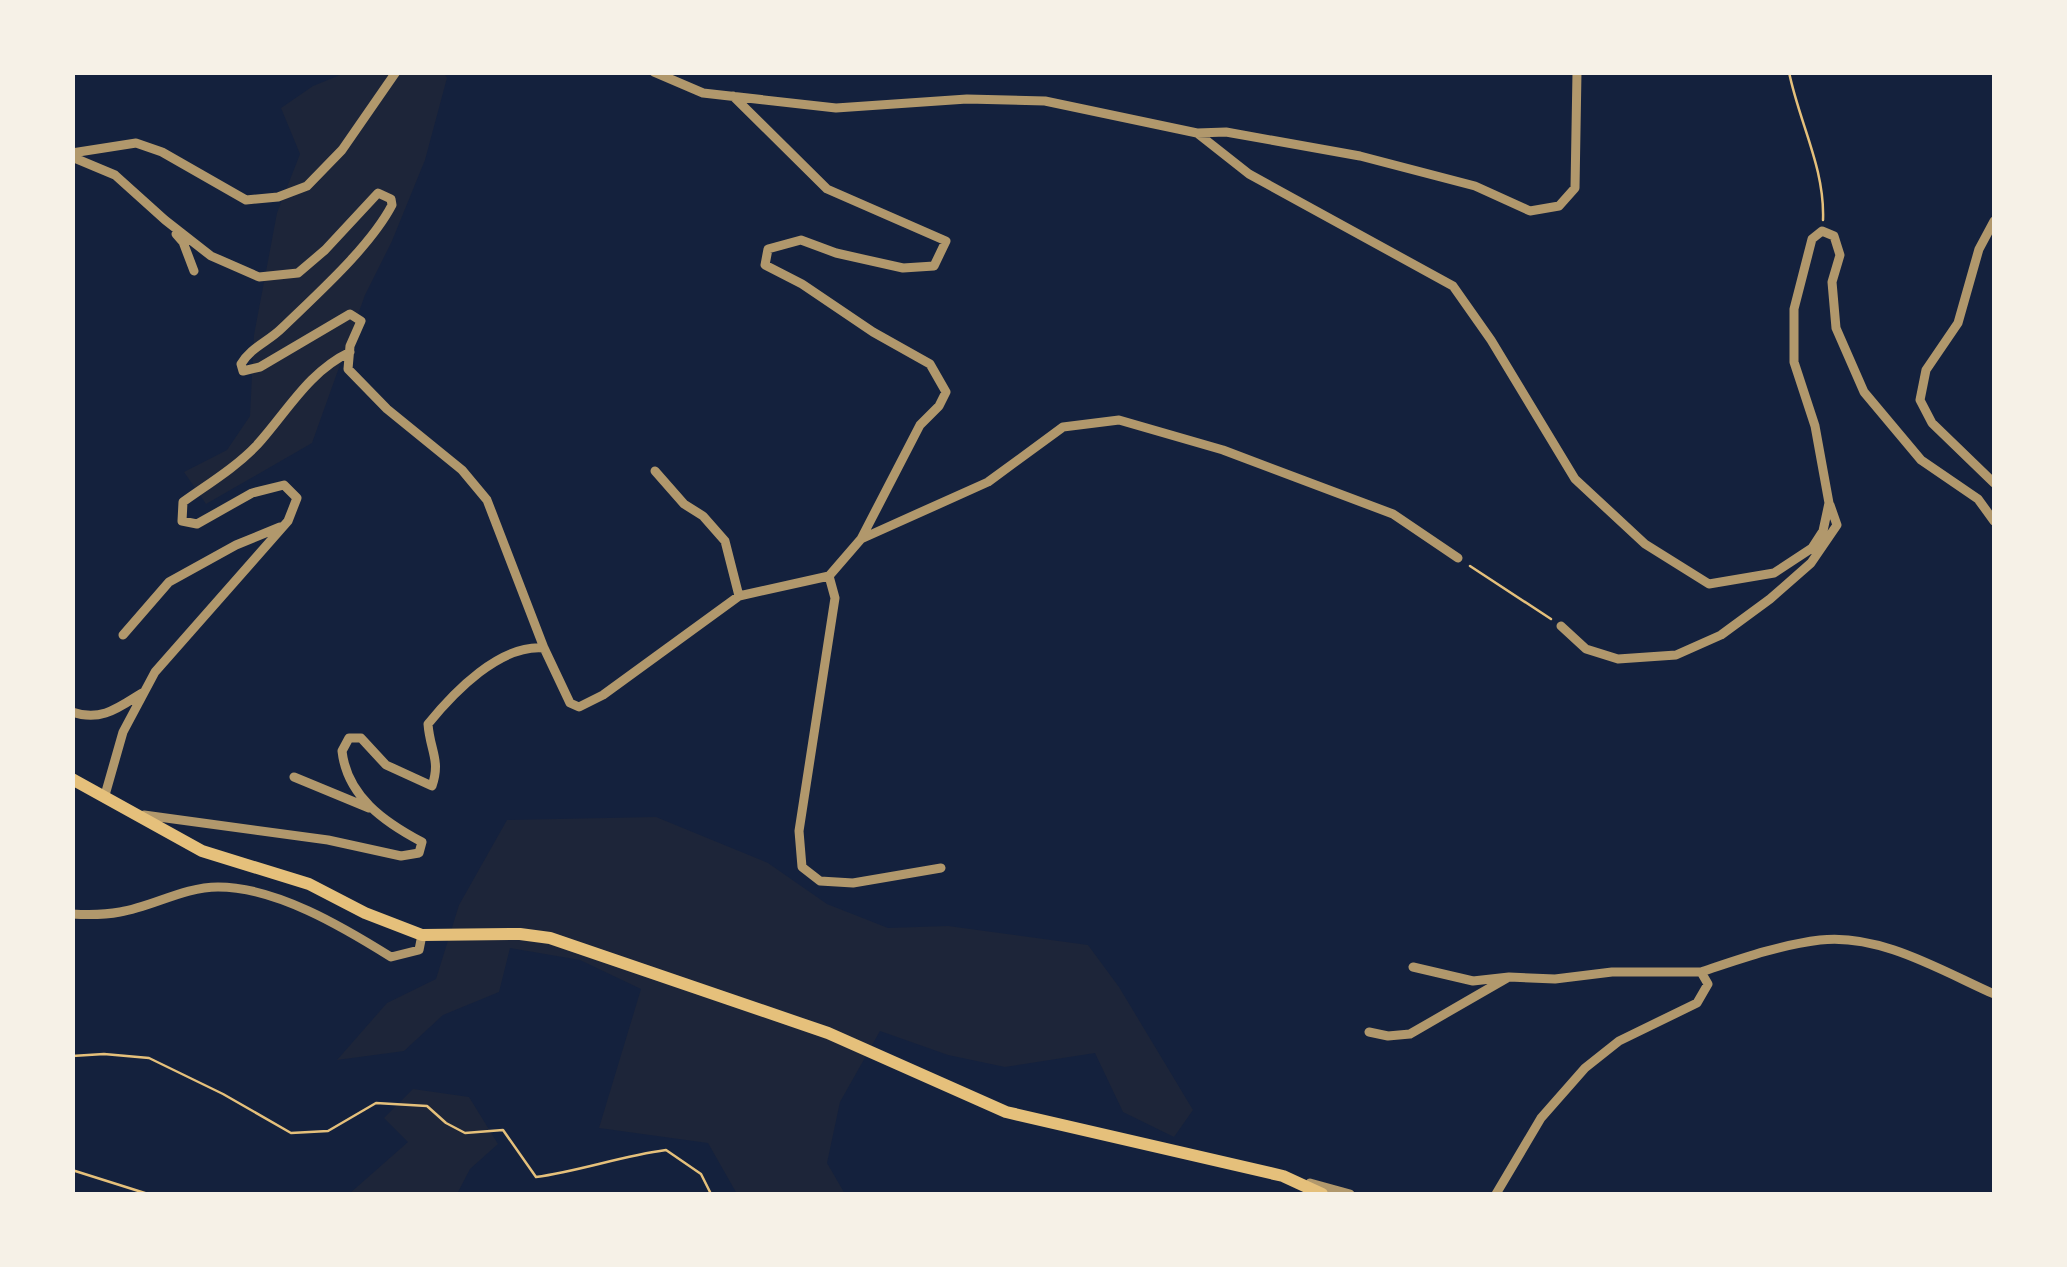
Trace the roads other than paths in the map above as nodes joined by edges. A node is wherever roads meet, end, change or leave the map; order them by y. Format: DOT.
graph roads {
  1 [pos="396,72"];
  2 [pos="654,72"];
  3 [pos="1577,72"];
  4 [pos="733,96"];
  5 [pos="1197,133"];
  6 [pos="72,155"];
  7 [pos="165,220"];
  8 [pos="1994,222"];
  9 [pos="194,270"];
  10 [pos="350,352"];
  11 [pos="655,471"];
  12 [pos="1994,483"];
  13 [pos="1829,503"];
  14 [pos="1994,521"];
  15 [pos="283,526"];
  16 [pos="861,539"];
  17 [pos="1458,558"];
  18 [pos="828,576"];
  19 [pos="739,596"];
  20 [pos="1560,626"];
  21 [pos="123,634"];
  22 [pos="544,648"];
  23 [pos="144,691"];
  24 [pos="72,712"];
  25 [pos="294,777"];
  26 [pos="72,779"];
  27 [pos="105,795"];
  28 [pos="372,809"];
  29 [pos="136,814"];
  30 [pos="941,868"];
  31 [pos="72,914"];
  32 [pos="422,934"];
  33 [pos="1414,967"];
  34 [pos="1701,972"];
  35 [pos="1509,976"];
  36 [pos="1994,994"];
  37 [pos="1369,1032"];
  38 [pos="1283,1176"];
  39 [pos="1322,1194"];
  40 [pos="1350,1194"];
  41 [pos="1496,1194"];
  1 -- 6 [label="street"];
  2 -- 4 [label="street"];
  3 -- 5 [label="street"];
  4 -- 5 [label="street"];
  4 -- 16 [label="street"];
  5 -- 13 [label="street"];
  6 -- 7 [label="street"];
  7 -- 9 [label="street"];
  7 -- 10 [label="street"];
  8 -- 12 [label="street"];
  10 -- 15 [label="street"];
  10 -- 22 [label="street"];
  11 -- 19 [label="street"];
  13 -- 14 [label="street"];
  13 -- 20 [label="street"];
  15 -- 21 [label="street"];
  15 -- 23 [label="street"];
  16 -- 17 [label="street"];
  16 -- 18 [label="street"];
  18 -- 19 [label="street"];
  18 -- 30 [label="street"];
  19 -- 22 [label="street"];
  22 -- 28 [label="street"];
  23 -- 24 [label="street"];
  23 -- 27 [label="street"];
  25 -- 28 [label="street"];
  26 -- 27 [label="main road"];
  27 -- 29 [label="main road"];
  28 -- 29 [label="street"];
  29 -- 32 [label="main road"];
  31 -- 32 [label="street"];
  32 -- 38 [label="main road"];
  33 -- 35 [label="street"];
  34 -- 35 [label="street"];
  34 -- 36 [label="street"];
  34 -- 41 [label="street"];
  35 -- 37 [label="street"];
  38 -- 39 [label="main road"];
  38 -- 40 [label="street"];
}
